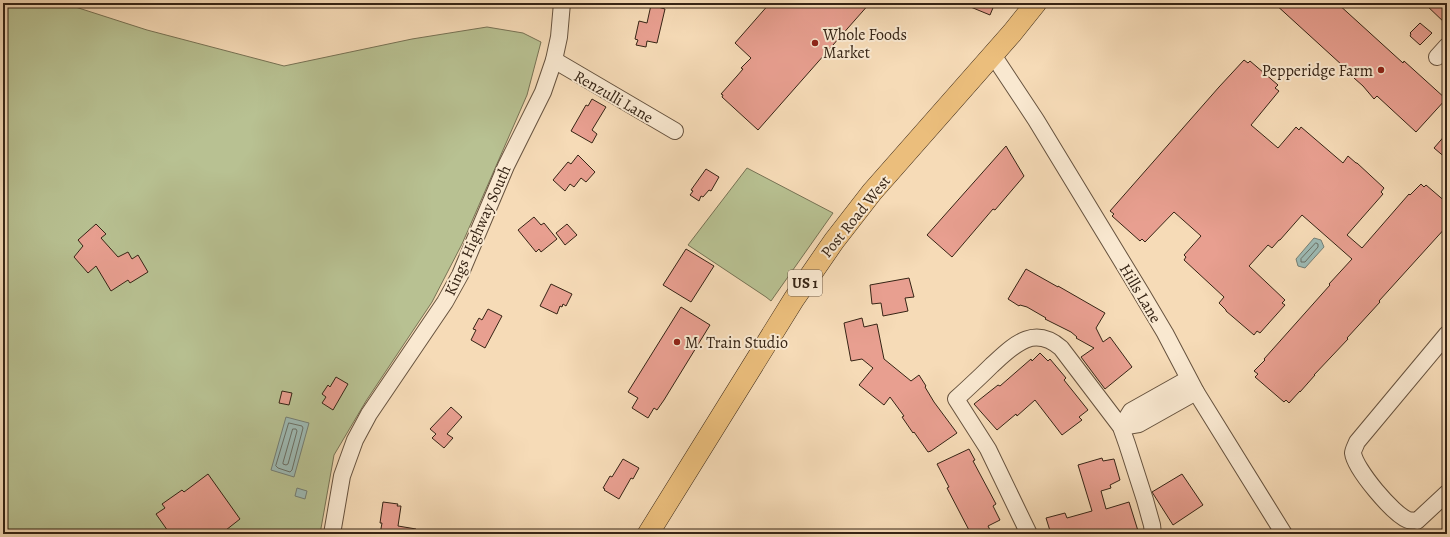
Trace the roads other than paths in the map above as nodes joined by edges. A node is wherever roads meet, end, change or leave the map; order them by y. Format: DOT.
graph roads {
  1 [pos="562,3"];
  2 [pos="1036,3"];
  3 [pos="993,55"];
  4 [pos="554,60"];
  5 [pos="675,131"];
  6 [pos="1447,334"];
  7 [pos="1192,386"];
  8 [pos="1121,427"];
  9 [pos="1447,493"];
  10 [pos="332,534"];
  11 [pos="648,534"];
  12 [pos="1029,534"];
  13 [pos="1153,534"];
  14 [pos="1284,534"];
  1 -- 4 [label="street, Kings Highway South"];
  2 -- 3 [label="main road, US 1"];
  3 -- 7 [label="street, Hills Lane"];
  3 -- 11 [label="main road, Post Road West / US 1"];
  4 -- 5 [label="street, Renzulli Lane"];
  4 -- 10 [label="street, Kings Highway South"];
  6 -- 9 [label="street"];
  7 -- 8 [label="street"];
  7 -- 14 [label="street, Hills Lane"];
  8 -- 12 [label="street"];
  8 -- 13 [label="street"];
}
